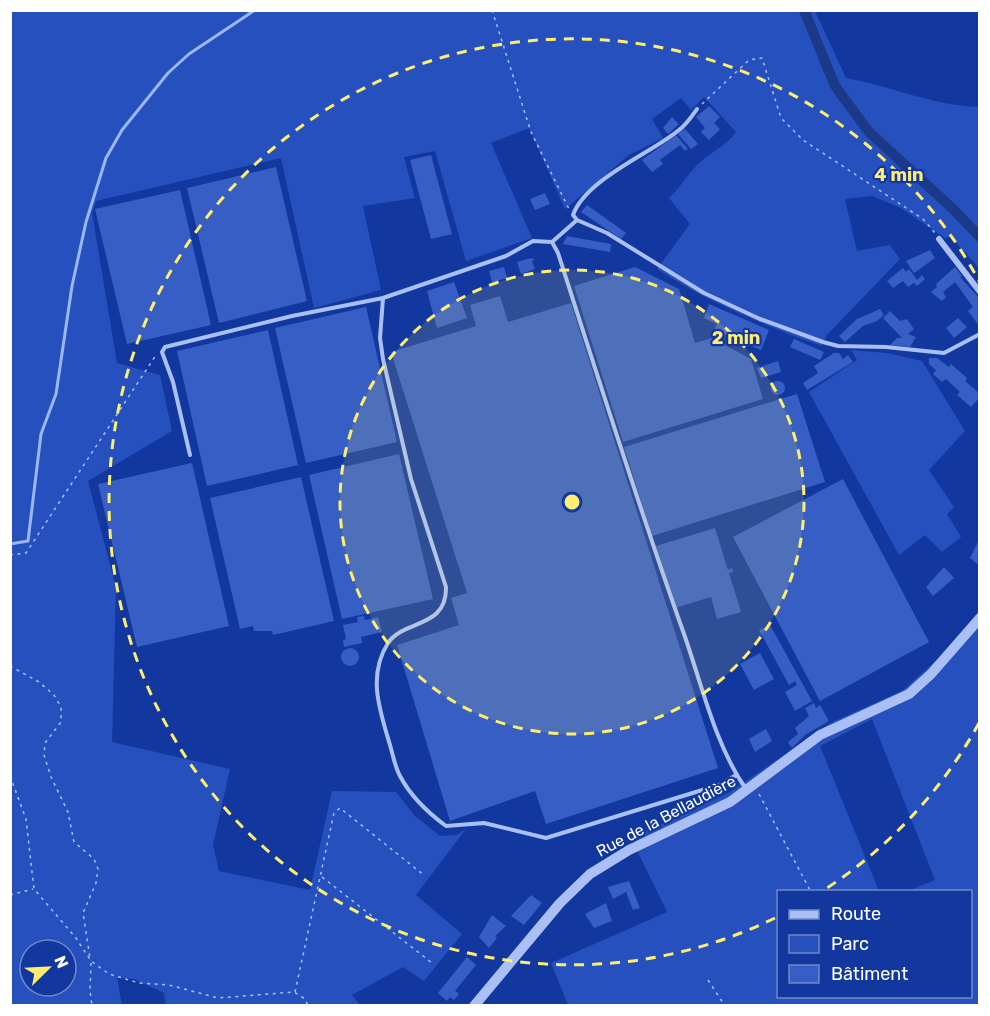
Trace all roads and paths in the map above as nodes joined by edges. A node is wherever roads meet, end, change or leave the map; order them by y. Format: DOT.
graph roads {
  1 [pos="492,10"];
  2 [pos="697,109"];
  3 [pos="573,215"];
  4 [pos="577,220"];
  5 [pos="939,239"];
  6 [pos="552,242"];
  7 [pos="980,292"];
  8 [pos="383,298"];
  9 [pos="980,334"];
  10 [pos="156,354"];
  11 [pos="190,455"];
  12 [pos="10,555"];
  13 [pos="980,618"];
  14 [pos="10,666"];
  15 [pos="736,775"];
  16 [pos="10,776"];
  17 [pos="751,787"];
  18 [pos="320,876"];
  19 [pos="425,876"];
  20 [pos="34,889"];
  21 [pos="810,890"];
  22 [pos="10,895"];
  23 [pos="91,961"];
  24 [pos="432,963"];
  25 [pos="708,980"];
  26 [pos="294,992"];
  27 [pos="92,1005"];
  28 [pos="308,1005"];
  29 [pos="474,1005"];
  30 [pos="724,1005"];
  1 -- 3 [label="path"];
  2 -- 3 [label="lane"];
  2 -- 5 [label="path"];
  3 -- 4 [label="lane"];
  4 -- 6 [label="lane"];
  4 -- 9 [label="lane"];
  5 -- 7 [label="street"];
  6 -- 8 [label="lane"];
  6 -- 15 [label="lane"];
  8 -- 11 [label="lane"];
  8 -- 15 [label="lane"];
  10 -- 12 [label="path"];
  13 -- 17 [label="street, Rue de la Bellaudière"];
  14 -- 23 [label="path"];
  15 -- 17 [label="lane"];
  16 -- 20 [label="path"];
  17 -- 21 [label="path"];
  17 -- 29 [label="street, Rue de la Bellaudière"];
  18 -- 19 [label="path"];
  18 -- 24 [label="path"];
  18 -- 26 [label="path"];
  20 -- 22 [label="path"];
  20 -- 23 [label="path"];
  23 -- 26 [label="path"];
  23 -- 27 [label="path"];
  25 -- 30 [label="path"];
  26 -- 28 [label="path"];
}
